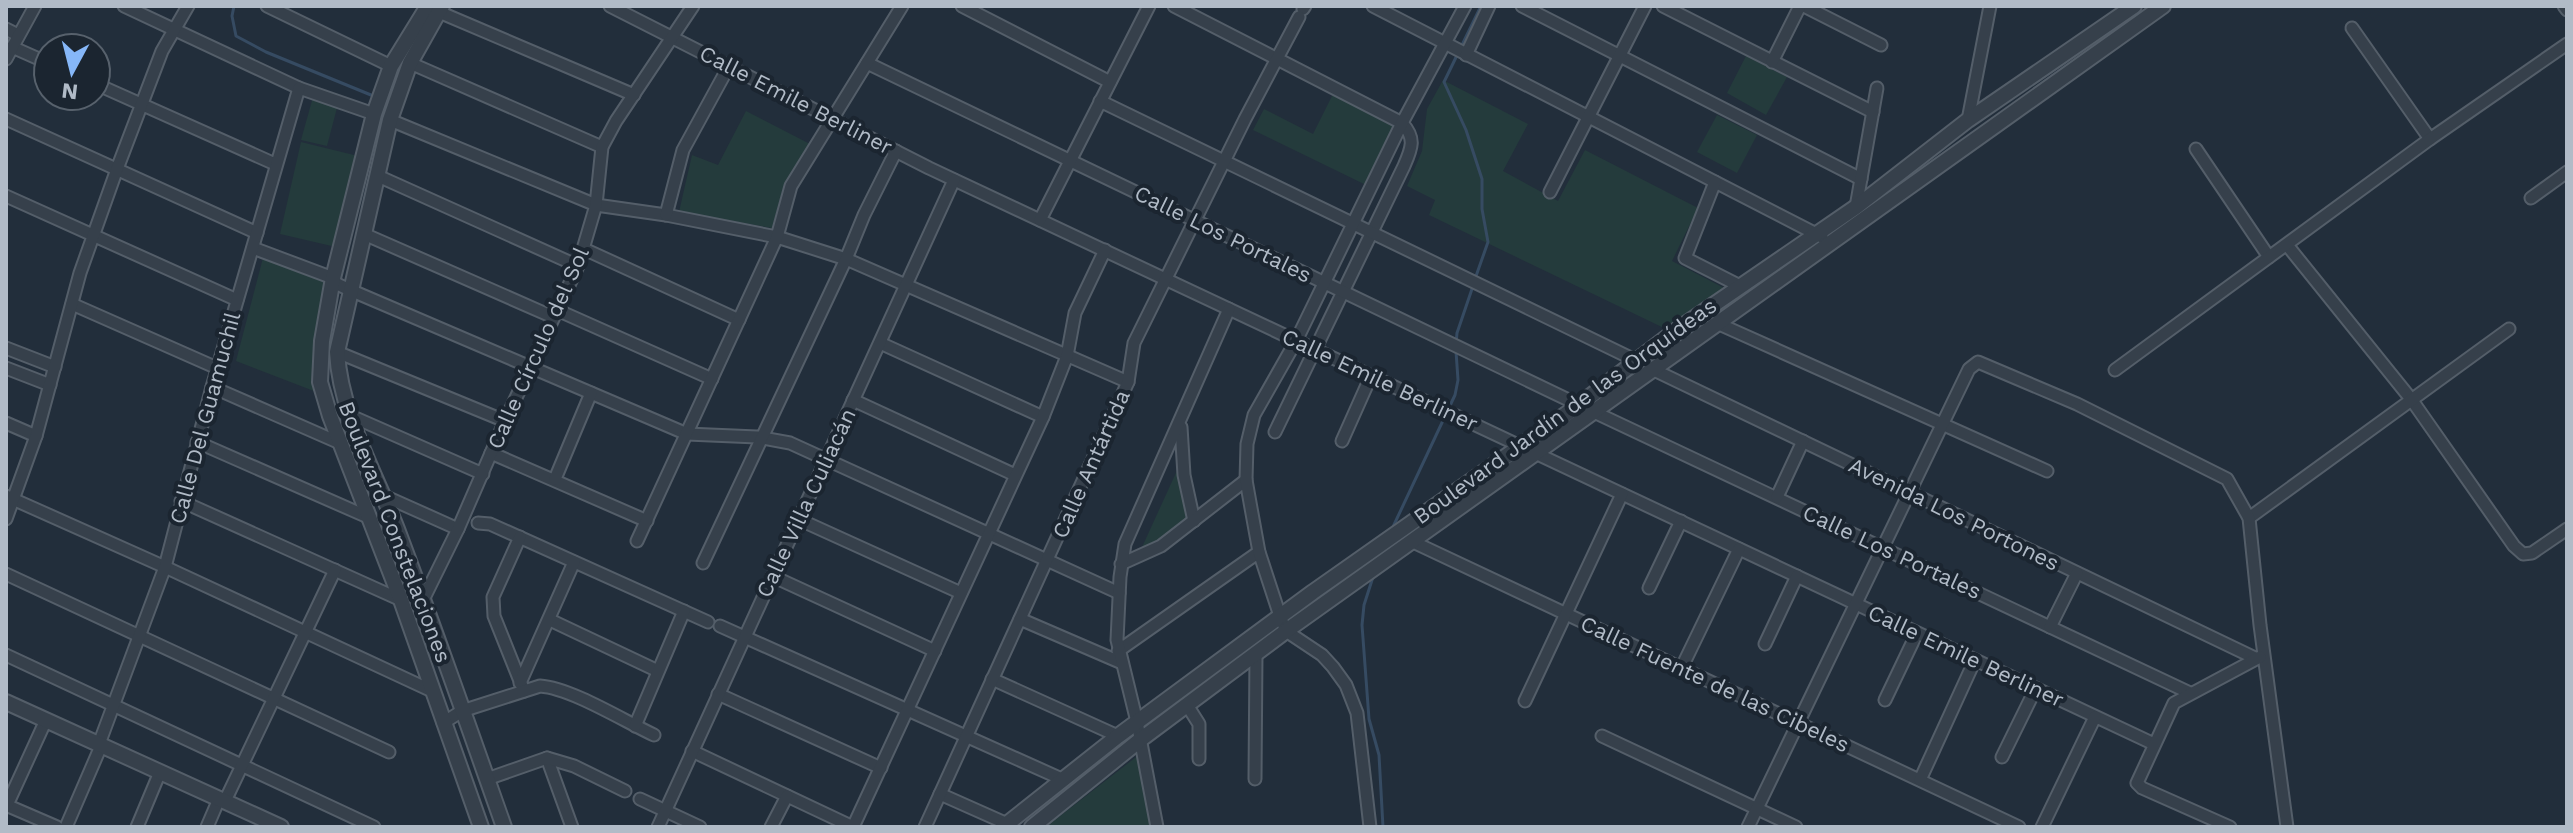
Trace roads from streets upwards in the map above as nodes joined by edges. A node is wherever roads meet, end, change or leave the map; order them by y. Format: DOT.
graph roads {
  1 [pos="35,6"];
  2 [pos="124,6"];
  3 [pos="188,6"];
  4 [pos="267,6"];
  5 [pos="610,6"];
  6 [pos="902,6"];
  7 [pos="962,6"];
  8 [pos="1149,6"];
  9 [pos="1174,6"];
  10 [pos="1373,6"];
  11 [pos="1465,6"];
  12 [pos="1489,6"];
  13 [pos="1522,6"];
  14 [pos="1645,6"];
  15 [pos="1663,6"];
  16 [pos="1802,6"];
  17 [pos="1990,6"];
  18 [pos="2135,6"];
  19 [pos="432,7"];
  20 [pos="692,8"];
  21 [pos="2158,8"];
  22 [pos="1302,11"];
  23 [pos="2352,28"];
  24 [pos="6,29"];
  25 [pos="173,31"];
  26 [pos="673,38"];
  27 [pos="15,41"];
  28 [pos="1446,44"];
  29 [pos="2567,44"];
  30 [pos="1881,45"];
  31 [pos="32,52"];
  32 [pos="1466,55"];
  33 [pos="1619,55"];
  34 [pos="6,59"];
  35 [pos="1276,59"];
  36 [pos="1772,62"];
  37 [pos="410,63"];
  38 [pos="867,63"];
  39 [pos="391,66"];
  40 [pos="729,66"];
  41 [pos="1110,82"];
  42 [pos="299,88"];
  43 [pos="1877,88"];
  44 [pos="382,89"];
  45 [pos="112,91"];
  46 [pos="398,95"];
  47 [pos="634,95"];
  48 [pos="1100,101"];
  49 [pos="142,105"];
  50 [pos="1873,112"];
  51 [pos="374,114"];
  52 [pos="1588,117"];
  53 [pos="6,119"];
  54 [pos="832,119"];
  55 [pos="390,120"];
  56 [pos="1968,120"];
  57 [pos="1402,123"];
  58 [pos="2430,139"];
  59 [pos="602,147"];
  60 [pos="2196,149"];
  61 [pos="896,151"];
  62 [pos="1224,160"];
  63 [pos="1070,161"];
  64 [pos="275,164"];
  65 [pos="117,169"];
  66 [pos="2567,172"];
  67 [pos="378,176"];
  68 [pos="1861,179"];
  69 [pos="954,180"];
  70 [pos="1715,182"];
  71 [pos="1550,192"];
  72 [pos="6,196"];
  73 [pos="2531,198"];
  74 [pos="596,205"];
  75 [pos="1856,207"];
  76 [pos="666,215"];
  77 [pos="1040,220"];
  78 [pos="1194,221"];
  79 [pos="1353,223"];
  80 [pos="1372,232"];
  81 [pos="257,233"];
  82 [pos="364,234"];
  83 [pos="1816,234"];
  84 [pos="94,236"];
  85 [pos="777,237"];
  86 [pos="1833,242"];
  87 [pos="2287,245"];
  88 [pos="253,248"];
  89 [pos="584,249"];
  90 [pos="1105,250"];
  91 [pos="2269,257"];
  92 [pos="846,259"];
  93 [pos="578,266"];
  94 [pos="1166,279"];
  95 [pos="1324,283"];
  96 [pos="342,285"];
  97 [pos="906,286"];
  98 [pos="1740,286"];
  99 [pos="1342,292"];
  100 [pos="237,300"];
  101 [pos="72,304"];
  102 [pos="1229,309"];
  103 [pos="555,313"];
  104 [pos="739,320"];
  105 [pos="1719,324"];
  106 [pos="2509,329"];
  107 [pos="1296,341"];
  108 [pos="880,343"];
  109 [pos="6,348"];
  110 [pos="1314,349"];
  111 [pos="337,352"];
  112 [pos="1067,356"];
  113 [pos="1637,361"];
  114 [pos="55,367"];
  115 [pos="529,367"];
  116 [pos="6,368"];
  117 [pos="217,368"];
  118 [pos="1654,370"];
  119 [pos="2115,370"];
  120 [pos="1371,376"];
  121 [pos="712,379"];
  122 [pos="1128,382"];
  123 [pos="50,385"];
  124 [pos="212,387"];
  125 [pos="591,393"];
  126 [pos="2411,399"];
  127 [pos="853,400"];
  128 [pos="1579,405"];
  129 [pos="1594,412"];
  130 [pos="351,416"];
  131 [pos="1043,417"];
  132 [pos="505,421"];
  133 [pos="1181,422"];
  134 [pos="6,423"];
  135 [pos="1942,424"];
  136 [pos="1275,432"];
  137 [pos="687,434"];
  138 [pos="36,436"];
  139 [pos="763,437"];
  140 [pos="1342,441"];
  141 [pos="1803,441"];
  142 [pos="197,442"];
  143 [pos="342,444"];
  144 [pos="1520,447"];
  145 [pos="491,453"];
  146 [pos="1536,453"];
  147 [pos="826,460"];
  148 [pos="2047,471"];
  149 [pos="483,474"];
  150 [pos="1015,475"];
  151 [pos="555,479"];
  152 [pos="1246,480"];
  153 [pos="1909,493"];
  154 [pos="1622,494"];
  155 [pos="382,495"];
  156 [pos="1777,497"];
  157 [pos="10,498"];
  158 [pos="181,501"];
  159 [pos="370,518"];
  160 [pos="2249,518"];
  161 [pos="6,519"];
  162 [pos="798,519"];
  163 [pos="647,521"];
  164 [pos="1194,521"];
  165 [pos="1681,521"];
  166 [pos="478,523"];
  167 [pos="458,529"];
  168 [pos="2567,529"];
  169 [pos="988,534"];
  170 [pos="520,537"];
  171 [pos="401,539"];
  172 [pos="637,541"];
  173 [pos="1411,541"];
  174 [pos="381,545"];
  175 [pos="1882,548"];
  176 [pos="1739,549"];
  177 [pos="1259,552"];
  178 [pos="1047,561"];
  179 [pos="574,562"];
  180 [pos="703,563"];
  181 [pos="1121,564"];
  182 [pos="165,567"];
  183 [pos="335,570"];
  184 [pos="2077,573"];
  185 [pos="6,574"];
  186 [pos="772,576"];
  187 [pos="1797,576"];
  188 [pos="1649,588"];
  189 [pos="961,593"];
  190 [pos="1119,593"];
  191 [pos="401,600"];
  192 [pos="422,603"];
  193 [pos="1856,604"];
  194 [pos="684,611"];
  195 [pos="1565,614"];
  196 [pos="1280,616"];
  197 [pos="1020,619"];
  198 [pos="550,620"];
  199 [pos="2050,627"];
  200 [pos="1286,631"];
  201 [pos="306,632"];
  202 [pos="1917,633"];
  203 [pos="745,636"];
  204 [pos="141,637"];
  205 [pos="1765,644"];
  206 [pos="935,651"];
  207 [pos="1256,654"];
  208 [pos="6,655"];
  209 [pos="1120,657"];
  210 [pos="2259,657"];
  211 [pos="1975,660"];
  212 [pos="1681,669"];
  213 [pos="658,671"];
  214 [pos="992,679"];
  215 [pos="522,687"];
  216 [pos="2036,688"];
  217 [pos="432,691"];
  218 [pos="2190,693"];
  219 [pos="718,694"];
  220 [pos="274,698"];
  221 [pos="1885,700"];
  222 [pos="1525,701"];
  223 [pos="6,702"];
  224 [pos="114,705"];
  225 [pos="1187,705"];
  226 [pos="909,709"];
  227 [pos="453,717"];
  228 [pos="2095,717"];
  229 [pos="46,720"];
  230 [pos="1137,722"];
  231 [pos="1798,723"];
  232 [pos="635,726"];
  233 [pos="654,735"];
  234 [pos="967,735"];
  235 [pos="1118,736"];
  236 [pos="1602,736"];
  237 [pos="1140,740"];
  238 [pos="2154,744"];
  239 [pos="100,745"];
  240 [pos="692,751"];
  241 [pos="389,752"];
  242 [pos="2002,757"];
  243 [pos="547,758"];
  244 [pos="1199,759"];
  245 [pos="242,765"];
  246 [pos="881,768"];
  247 [pos="160,772"];
  248 [pos="487,779"];
  249 [pos="1255,779"];
  250 [pos="1064,780"];
  251 [pos="1920,780"];
  252 [pos="625,791"];
  253 [pos="940,794"];
  254 [pos="787,796"];
  255 [pos="640,799"];
  256 [pos="222,800"];
  257 [pos="6,805"];
  258 [pos="1757,808"];
  259 [pos="665,810"];
  260 [pos="1008,826"];
  261 [pos="57,827"];
  262 [pos="66,827"];
  263 [pos="137,827"];
  264 [pos="207,827"];
  265 [pos="280,827"];
  266 [pos="374,827"];
  267 [pos="481,827"];
  268 [pos="504,827"];
  269 [pos="572,827"];
  270 [pos="658,827"];
  271 [pos="700,827"];
  272 [pos="771,827"];
  273 [pos="853,827"];
  274 [pos="925,827"];
  275 [pos="1032,827"];
  276 [pos="1157,827"];
  277 [pos="1370,827"];
  278 [pos="1748,827"];
  279 [pos="1796,827"];
  280 [pos="2019,827"];
  281 [pos="2042,827"];
  282 [pos="2230,827"];
  283 [pos="2287,827"];
  1 -- 27 [label="street"];
  2 -- 25 [label="street"];
  3 -- 25 [label="street"];
  4 -- 39 [label="street"];
  5 -- 26 [label="street, Calle Emile Berliner"];
  6 -- 38 [label="street"];
  7 -- 41 [label="street"];
  8 -- 41 [label="street"];
  9 -- 35 [label="street"];
  10 -- 28 [label="street"];
  11 -- 28 [label="street"];
  12 -- 32 [label="street"];
  13 -- 33 [label="street"];
  14 -- 33 [label="street"];
  15 -- 36 [label="street"];
  16 -- 30 [label="street"];
  16 -- 36 [label="street"];
  17 -- 56 [label="street"];
  18 -- 21 [label="street"];
  18 -- 56 [label="street, Boulevard Jardín de las Orquídeas"];
  19 -- 37 [label="street, Boulevard Constelaciones"];
  19 -- 39 [label="street, Boulevard Constelaciones"];
  19 -- 47 [label="street"];
  20 -- 26 [label="street, Calle Círculo del Sol"];
  21 -- 86 [label="street, Boulevard Jardín de las Orquídeas"];
  22 -- 35 [label="street, Calle Antártida"];
  23 -- 58 [label="street"];
  24 -- 27 [label="street"];
  25 -- 42 [label="street"];
  25 -- 49 [label="street"];
  26 -- 40 [label="street, Calle Emile Berliner"];
  26 -- 47 [label="street, Calle Círculo del Sol"];
  27 -- 31 [label="street"];
  27 -- 34 [label="street"];
  28 -- 32 [label="street"];
  28 -- 57 [label="street"];
  29 -- 58 [label="street"];
  32 -- 52 [label="street"];
  33 -- 52 [label="street"];
  33 -- 68 [label="street"];
  35 -- 57 [label="street"];
  35 -- 62 [label="street, Calle Antártida"];
  36 -- 50 [label="street"];
  37 -- 46 [label="street, Boulevard Constelaciones"];
  37 -- 59 [label="street"];
  38 -- 54 [label="street"];
  38 -- 63 [label="street, Calle Los Portales"];
  39 -- 44 [label="street, Boulevard Constelaciones"];
  40 -- 54 [label="street, Calle Emile Berliner"];
  40 -- 76 [label="street"];
  41 -- 48 [label="street"];
  42 -- 51 [label="street"];
  42 -- 64 [label="street, Calle Del Guamuchil"];
  43 -- 50 [label="street"];
  44 -- 46 [label="street"];
  44 -- 51 [label="street, Boulevard Constelaciones"];
  45 -- 49 [label="street"];
  46 -- 55 [label="street, Boulevard Constelaciones"];
  47 -- 59 [label="street, Calle Círculo del Sol"];
  48 -- 62 [label="street"];
  48 -- 63 [label="street"];
  49 -- 64 [label="street"];
  49 -- 65 [label="street"];
  50 -- 68 [label="street"];
  51 -- 96 [label="street, Boulevard Constelaciones"];
  52 -- 70 [label="street"];
  52 -- 71 [label="street"];
  53 -- 65 [label="street"];
  54 -- 61 [label="street, Calle Emile Berliner"];
  54 -- 85 [label="street"];
  55 -- 67 [label="street, Boulevard Constelaciones"];
  55 -- 74 [label="street"];
  56 -- 75 [label="street, Boulevard Jardín de las Orquídeas"];
  57 -- 79 [label="street"];
  57 -- 80 [label="street"];
  58 -- 87 [label="street"];
  59 -- 74 [label="street, Calle Círculo del Sol"];
  60 -- 91 [label="street"];
  61 -- 69 [label="street, Calle Emile Berliner"];
  61 -- 92 [label="street"];
  62 -- 78 [label="street, Calle Antártida"];
  62 -- 79 [label="street"];
  63 -- 77 [label="street"];
  63 -- 78 [label="street, Calle Los Portales"];
  64 -- 81 [label="street, Calle Del Guamuchil"];
  65 -- 81 [label="street"];
  65 -- 84 [label="street"];
  66 -- 73 [label="street"];
  67 -- 82 [label="street, Boulevard Constelaciones"];
  67 -- 93 [label="street"];
  68 -- 75 [label="street"];
  69 -- 77 [label="street, Calle Emile Berliner"];
  69 -- 97 [label="street, Calle Villa Culiacán"];
  70 -- 83 [label="street"];
  70 -- 98 [label="street"];
  72 -- 84 [label="street"];
  74 -- 76 [label="street"];
  74 -- 89 [label="street, Calle Círculo del Sol"];
  75 -- 83 [label="street, Boulevard Jardín de las Orquídeas"];
  76 -- 85 [label="street"];
  77 -- 90 [label="street, Calle Emile Berliner"];
  78 -- 94 [label="street, Calle Antártida"];
  78 -- 95 [label="street, Calle Los Portales"];
  79 -- 80 [label="street"];
  79 -- 95 [label="street"];
  80 -- 99 [label="street"];
  80 -- 113 [label="street"];
  81 -- 88 [label="street, Calle Del Guamuchil"];
  82 -- 96 [label="street, Boulevard Constelaciones"];
  82 -- 103 [label="street"];
  83 -- 86 [label="street"];
  83 -- 98 [label="street, Boulevard Jardín de las Orquídeas"];
  84 -- 100 [label="street"];
  84 -- 101 [label="street"];
  85 -- 92 [label="street"];
  85 -- 104 [label="street"];
  86 -- 105 [label="street, Boulevard Jardín de las Orquídeas"];
  87 -- 91 [label="street"];
  87 -- 126 [label="street"];
  88 -- 96 [label="street"];
  88 -- 100 [label="street, Calle Del Guamuchil"];
  89 -- 93 [label="street, Calle Círculo del Sol"];
  89 -- 104 [label="street"];
  90 -- 94 [label="street, Calle Emile Berliner"];
  90 -- 112 [label="street"];
  91 -- 119 [label="street"];
  92 -- 97 [label="street"];
  92 -- 139 [label="street"];
  93 -- 103 [label="street, Calle Círculo del Sol"];
  94 -- 102 [label="street, Calle Emile Berliner"];
  94 -- 122 [label="street, Calle Antártida"];
  95 -- 99 [label="street, Calle Los Portales"];
  95 -- 107 [label="street"];
  96 -- 111 [label="street, Boulevard Constelaciones"];
  96 -- 115 [label="street"];
  96 -- 143 [label="street, Boulevard Constelaciones"];
  97 -- 108 [label="street, Calle Villa Culiacán"];
  97 -- 112 [label="street"];
  98 -- 113 [label="street, Boulevard Jardín de las Orquídeas"];
  99 -- 110 [label="street"];
  99 -- 128 [label="street, Calle Los Portales"];
  100 -- 117 [label="street, Calle Del Guamuchil"];
  101 -- 114 [label="street"];
  101 -- 117 [label="street"];
  102 -- 107 [label="street, Calle Emile Berliner"];
  102 -- 133 [label="street"];
  103 -- 115 [label="street, Calle Círculo del Sol"];
  103 -- 121 [label="street"];
  104 -- 121 [label="street"];
  105 -- 118 [label="street, Boulevard Jardín de las Orquídeas"];
  105 -- 135 [label="street"];
  106 -- 126 [label="street"];
  107 -- 110 [label="street, Calle Emile Berliner"];
  107 -- 152 [label="street"];
  108 -- 127 [label="street, Calle Villa Culiacán"];
  108 -- 131 [label="street"];
  109 -- 114 [label="street"];
  110 -- 120 [label="street, Calle Emile Berliner"];
  110 -- 136 [label="street"];
  111 -- 130 [label="street, Boulevard Constelaciones"];
  111 -- 132 [label="street"];
  112 -- 122 [label="street"];
  112 -- 131 [label="street"];
  113 -- 128 [label="street, Boulevard Jardín de las Orquídeas"];
  114 -- 123 [label="street"];
  115 -- 125 [label="street"];
  115 -- 132 [label="street, Calle Círculo del Sol"];
  116 -- 123 [label="street"];
  117 -- 124 [label="street, Calle Del Guamuchil"];
  118 -- 129 [label="street, Boulevard Jardín de las Orquídeas"];
  118 -- 141 [label="street, Avenida Los Portones"];
  120 -- 140 [label="street"];
  120 -- 144 [label="street, Calle Emile Berliner"];
  121 -- 137 [label="street"];
  122 -- 178 [label="street, Calle Antártida"];
  123 -- 138 [label="street"];
  124 -- 142 [label="street, Calle Del Guamuchil"];
  124 -- 143 [label="street"];
  125 -- 137 [label="street"];
  125 -- 151 [label="street"];
  126 -- 160 [label="street"];
  126 -- 168 [label="street"];
  127 -- 147 [label="street, Calle Villa Culiacán"];
  127 -- 150 [label="street"];
  128 -- 144 [label="street, Boulevard Jardín de las Orquídeas"];
  129 -- 146 [label="street, Boulevard Jardín de las Orquídeas"];
  129 -- 156 [label="street, Calle Los Portales"];
  130 -- 149 [label="street"];
  130 -- 155 [label="street, Boulevard Constelaciones"];
  131 -- 150 [label="street"];
  132 -- 145 [label="street, Calle Círculo del Sol"];
  133 -- 164 [label="street"];
  133 -- 181 [label="street"];
  134 -- 138 [label="street"];
  135 -- 148 [label="street"];
  135 -- 153 [label="street"];
  135 -- 160 [label="street"];
  137 -- 139 [label="street"];
  137 -- 163 [label="street"];
  138 -- 157 [label="street"];
  139 -- 147 [label="street"];
  139 -- 180 [label="street"];
  141 -- 153 [label="street, Avenida Los Portones"];
  141 -- 156 [label="street"];
  142 -- 158 [label="street, Calle Del Guamuchil"];
  142 -- 159 [label="street"];
  143 -- 159 [label="street, Boulevard Constelaciones"];
  144 -- 146 [label="street, Calle Emile Berliner"];
  144 -- 196 [label="street, Boulevard Jardín de las Orquídeas"];
  145 -- 149 [label="street, Calle Círculo del Sol"];
  145 -- 151 [label="street"];
  146 -- 154 [label="street, Calle Emile Berliner"];
  146 -- 173 [label="street, Boulevard Jardín de las Orquídeas"];
  147 -- 162 [label="street, Calle Villa Culiacán"];
  147 -- 169 [label="street"];
  149 -- 167 [label="street, Calle Círculo del Sol"];
  150 -- 169 [label="street"];
  151 -- 163 [label="street"];
  152 -- 164 [label="street"];
  152 -- 177 [label="street"];
  153 -- 175 [label="street"];
  153 -- 184 [label="street, Avenida Los Portones"];
  154 -- 165 [label="street, Calle Emile Berliner"];
  154 -- 195 [label="street"];
  155 -- 167 [label="street"];
  155 -- 171 [label="street, Boulevard Constelaciones"];
  156 -- 175 [label="street, Calle Los Portales"];
  157 -- 161 [label="street"];
  157 -- 182 [label="street"];
  158 -- 182 [label="street, Calle Del Guamuchil"];
  158 -- 183 [label="street"];
  159 -- 174 [label="street, Boulevard Constelaciones"];
  160 -- 210 [label="street"];
  162 -- 186 [label="street, Calle Villa Culiacán"];
  162 -- 189 [label="street"];
  163 -- 172 [label="street"];
  164 -- 181 [label="street"];
  165 -- 176 [label="street, Calle Emile Berliner"];
  165 -- 188 [label="street"];
  166 -- 170 [label="street"];
  167 -- 192 [label="street, Calle Círculo del Sol"];
  169 -- 178 [label="street"];
  169 -- 189 [label="street"];
  170 -- 179 [label="street"];
  170 -- 215 [label="street"];
  171 -- 174 [label="street"];
  171 -- 192 [label="street, Boulevard Constelaciones"];
  173 -- 195 [label="street, Calle Fuente de las Cibeles"];
  173 -- 200 [label="street, Boulevard Jardín de las Orquídeas"];
  174 -- 191 [label="street, Boulevard Constelaciones"];
  175 -- 193 [label="street"];
  175 -- 199 [label="street, Calle Los Portales"];
  176 -- 187 [label="street, Calle Emile Berliner"];
  176 -- 212 [label="street"];
  177 -- 196 [label="street"];
  177 -- 209 [label="street"];
  178 -- 190 [label="street"];
  178 -- 197 [label="street, Calle Antártida"];
  179 -- 194 [label="street"];
  179 -- 198 [label="street"];
  181 -- 190 [label="street"];
  182 -- 201 [label="street"];
  182 -- 204 [label="street, Calle Del Guamuchil"];
  183 -- 191 [label="street"];
  183 -- 201 [label="street"];
  184 -- 199 [label="street"];
  184 -- 210 [label="street, Avenida Los Portones"];
  185 -- 204 [label="street"];
  186 -- 203 [label="street, Calle Villa Culiacán"];
  186 -- 206 [label="street"];
  187 -- 193 [label="street, Calle Emile Berliner"];
  187 -- 205 [label="street"];
  189 -- 206 [label="street"];
  190 -- 209 [label="street"];
  191 -- 217 [label="street, Boulevard Constelaciones"];
  192 -- 227 [label="street, Boulevard Constelaciones"];
  193 -- 202 [label="street, Calle Emile Berliner"];
  193 -- 231 [label="street"];
  194 -- 203 [label="street"];
  194 -- 213 [label="street"];
  195 -- 212 [label="street, Calle Fuente de las Cibeles"];
  195 -- 222 [label="street"];
  196 -- 200 [label="street"];
  196 -- 230 [label="street, Boulevard Jardín de las Orquídeas"];
  197 -- 209 [label="street"];
  197 -- 214 [label="street, Calle Antártida"];
  198 -- 213 [label="street"];
  198 -- 215 [label="street"];
  199 -- 218 [label="street, Calle Los Portales"];
  200 -- 207 [label="street, Boulevard Jardín de las Orquídeas"];
  200 -- 277 [label="street"];
  201 -- 217 [label="street"];
  201 -- 220 [label="street"];
  202 -- 211 [label="street, Calle Emile Berliner"];
  202 -- 221 [label="street"];
  203 -- 219 [label="street, Calle Villa Culiacán"];
  203 -- 226 [label="street"];
  204 -- 220 [label="street"];
  204 -- 224 [label="street, Calle Del Guamuchil"];
  206 -- 226 [label="street"];
  207 -- 225 [label="street, Boulevard Jardín de las Orquídeas"];
  207 -- 249 [label="street"];
  208 -- 224 [label="street"];
  209 -- 230 [label="street"];
  210 -- 218 [label="street"];
  210 -- 283 [label="street"];
  211 -- 216 [label="street, Calle Emile Berliner"];
  211 -- 251 [label="street"];
  212 -- 231 [label="street, Calle Fuente de las Cibeles"];
  213 -- 232 [label="street"];
  214 -- 234 [label="street, Calle Antártida"];
  214 -- 235 [label="street"];
  215 -- 227 [label="street"];
  215 -- 232 [label="street"];
  216 -- 228 [label="street, Calle Emile Berliner"];
  216 -- 242 [label="street"];
  217 -- 227 [label="street, Boulevard Constelaciones"];
  218 -- 238 [label="street"];
  219 -- 240 [label="street, Calle Villa Culiacán"];
  219 -- 246 [label="street"];
  220 -- 241 [label="street"];
  220 -- 245 [label="street"];
  223 -- 229 [label="street"];
  224 -- 239 [label="street, Calle Del Guamuchil"];
  224 -- 245 [label="street"];
  225 -- 237 [label="street, Boulevard Jardín de las Orquídeas"];
  225 -- 244 [label="street"];
  226 -- 234 [label="street"];
  226 -- 246 [label="street"];
  227 -- 248 [label="street, Boulevard Constelaciones"];
  227 -- 267 [label="street, Boulevard Constelaciones"];
  228 -- 238 [label="street, Calle Emile Berliner"];
  228 -- 281 [label="street"];
  229 -- 239 [label="street"];
  229 -- 257 [label="street"];
  230 -- 235 [label="street, Boulevard Jardín de las Orquídeas"];
  230 -- 237 [label="street"];
  231 -- 251 [label="street, Calle Fuente de las Cibeles"];
  231 -- 258 [label="street"];
  232 -- 233 [label="street"];
  234 -- 250 [label="street"];
  234 -- 253 [label="street, Calle Antártida"];
  235 -- 250 [label="street, Boulevard Jardín de las Orquídeas"];
  236 -- 258 [label="street"];
  237 -- 275 [label="street, Boulevard Jardín de las Orquídeas"];
  237 -- 276 [label="street"];
  238 -- 282 [label="street"];
  239 -- 247 [label="street"];
  239 -- 262 [label="street, Calle Del Guamuchil"];
  240 -- 254 [label="street"];
  240 -- 259 [label="street, Calle Villa Culiacán"];
  243 -- 248 [label="street"];
  243 -- 252 [label="street"];
  243 -- 269 [label="street"];
  245 -- 256 [label="street"];
  245 -- 266 [label="street"];
  246 -- 273 [label="street"];
  247 -- 256 [label="street"];
  247 -- 263 [label="street"];
  248 -- 268 [label="street, Boulevard Constelaciones"];
  250 -- 260 [label="street, Boulevard Jardín de las Orquídeas"];
  251 -- 280 [label="street, Calle Fuente de las Cibeles"];
  253 -- 260 [label="street"];
  253 -- 274 [label="street, Calle Antártida"];
  254 -- 272 [label="street"];
  254 -- 273 [label="street"];
  255 -- 259 [label="street"];
  256 -- 264 [label="street"];
  256 -- 265 [label="street"];
  257 -- 261 [label="street"];
  258 -- 278 [label="street"];
  258 -- 279 [label="street"];
  259 -- 270 [label="street, Calle Villa Culiacán"];
  259 -- 271 [label="street"];
}
